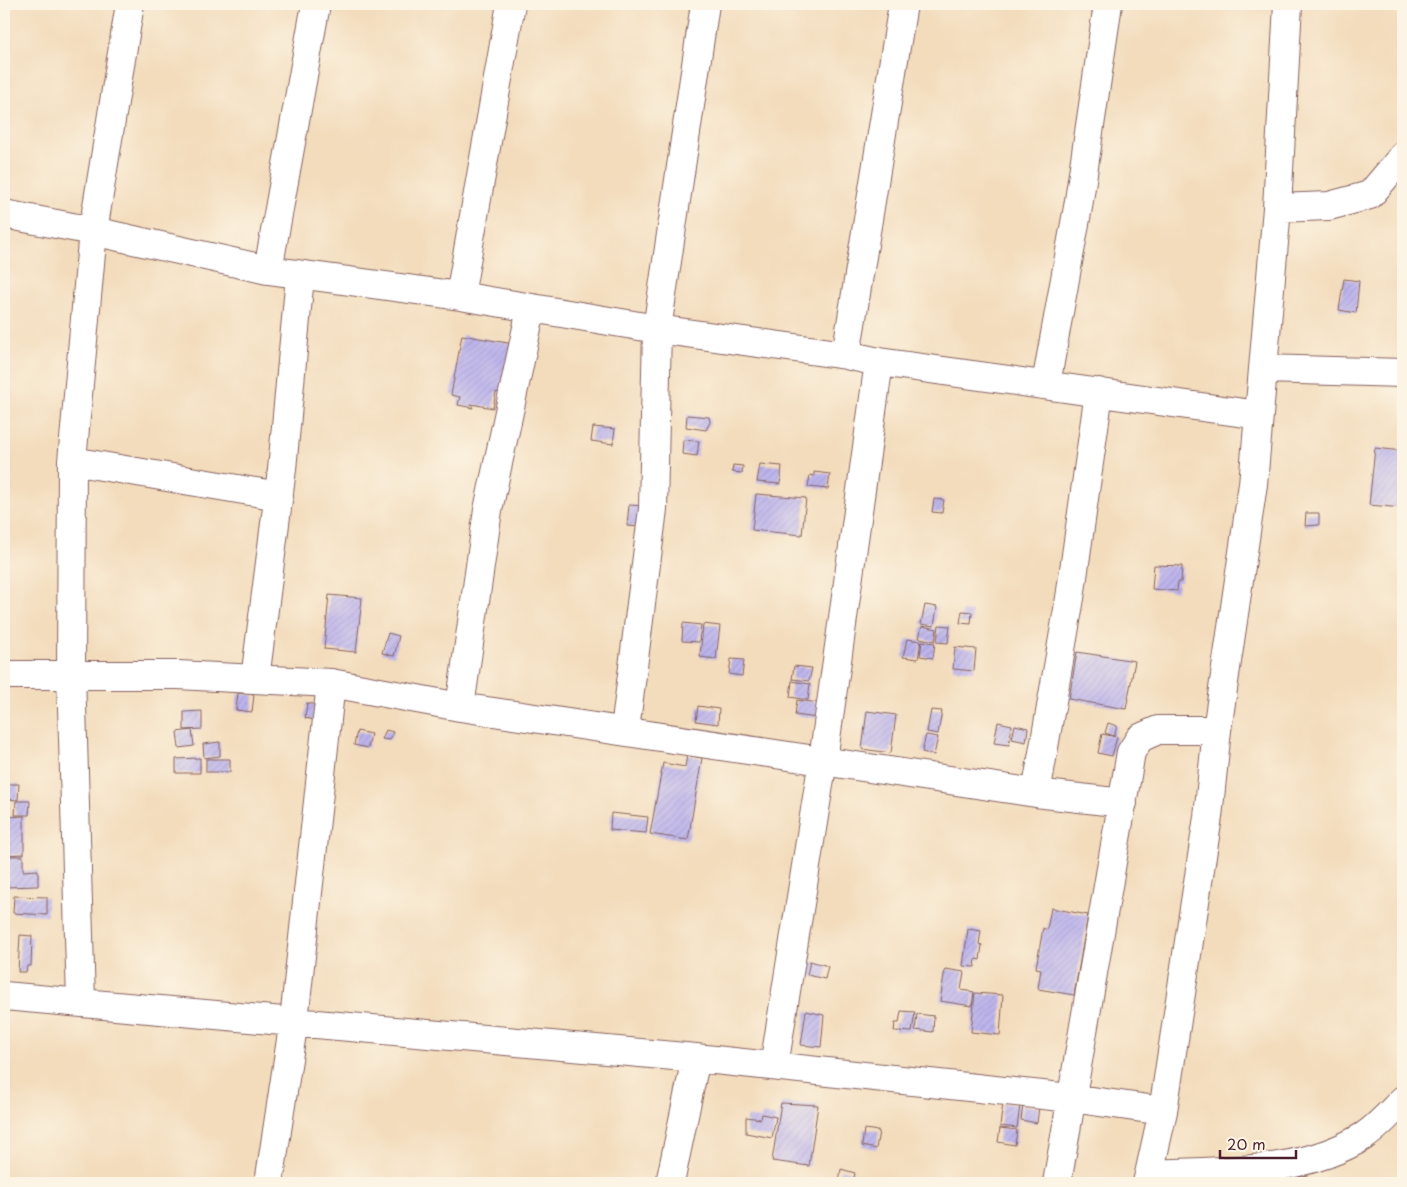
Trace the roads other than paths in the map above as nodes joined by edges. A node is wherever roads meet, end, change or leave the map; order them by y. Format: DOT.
graph roads {
  1 [pos="130,4"];
  2 [pos="316,4"];
  3 [pos="511,4"];
  4 [pos="706,4"];
  5 [pos="903,4"];
  6 [pos="1108,4"];
  7 [pos="1288,4"];
  8 [pos="1403,156"];
  9 [pos="1278,208"];
  10 [pos="4,214"];
  11 [pos="93,231"];
  12 [pos="268,270"];
  13 [pos="300,276"];
  14 [pos="460,296"];
  15 [pos="531,309"];
  16 [pos="657,329"];
  17 [pos="846,355"];
  18 [pos="879,362"];
  19 [pos="1263,369"];
  20 [pos="1403,373"];
  21 [pos="1046,384"];
  22 [pos="1098,392"];
  23 [pos="1259,415"];
  24 [pos="72,461"];
  25 [pos="279,496"];
  26 [pos="71,674"];
  27 [pos="4,675"];
  28 [pos="256,679"];
  29 [pos="331,683"];
  30 [pos="460,707"];
  31 [pos="625,730"];
  32 [pos="1217,730"];
  33 [pos="822,760"];
  34 [pos="1036,793"];
  35 [pos="1123,803"];
  36 [pos="4,996"];
  37 [pos="81,1001"];
  38 [pos="294,1020"];
  39 [pos="696,1058"];
  40 [pos="774,1066"];
  41 [pos="1071,1098"];
  42 [pos="1403,1100"];
  43 [pos="1162,1111"];
  44 [pos="1148,1178"];
  45 [pos="269,1183"];
  46 [pos="670,1183"];
  47 [pos="1057,1183"];
  1 -- 11 [label="street"];
  2 -- 12 [label="street"];
  3 -- 14 [label="street"];
  4 -- 16 [label="street"];
  5 -- 17 [label="street"];
  6 -- 21 [label="street"];
  7 -- 9 [label="street"];
  8 -- 9 [label="street"];
  9 -- 19 [label="street"];
  10 -- 11 [label="street"];
  11 -- 12 [label="street"];
  11 -- 24 [label="street"];
  12 -- 13 [label="street"];
  13 -- 14 [label="street"];
  13 -- 25 [label="street"];
  14 -- 15 [label="street"];
  15 -- 16 [label="street"];
  15 -- 30 [label="street"];
  16 -- 17 [label="street"];
  16 -- 31 [label="street"];
  17 -- 18 [label="street"];
  18 -- 21 [label="street"];
  18 -- 33 [label="street"];
  19 -- 20 [label="street"];
  19 -- 23 [label="street"];
  21 -- 22 [label="street"];
  22 -- 23 [label="street"];
  22 -- 34 [label="street"];
  23 -- 32 [label="street"];
  24 -- 25 [label="street"];
  24 -- 26 [label="street"];
  25 -- 28 [label="street"];
  26 -- 27 [label="street"];
  26 -- 28 [label="street"];
  26 -- 37 [label="street"];
  28 -- 29 [label="street"];
  29 -- 30 [label="street"];
  29 -- 38 [label="street"];
  30 -- 31 [label="street"];
  31 -- 33 [label="street"];
  32 -- 35 [label="street"];
  32 -- 43 [label="street"];
  33 -- 34 [label="street"];
  33 -- 40 [label="street"];
  34 -- 35 [label="street"];
  35 -- 41 [label="street"];
  36 -- 37 [label="street"];
  37 -- 38 [label="street"];
  38 -- 39 [label="street"];
  38 -- 45 [label="street"];
  39 -- 40 [label="street"];
  39 -- 46 [label="street"];
  40 -- 41 [label="street"];
  41 -- 43 [label="street"];
  41 -- 47 [label="street"];
  42 -- 44 [label="street"];
  43 -- 44 [label="street"];
}
